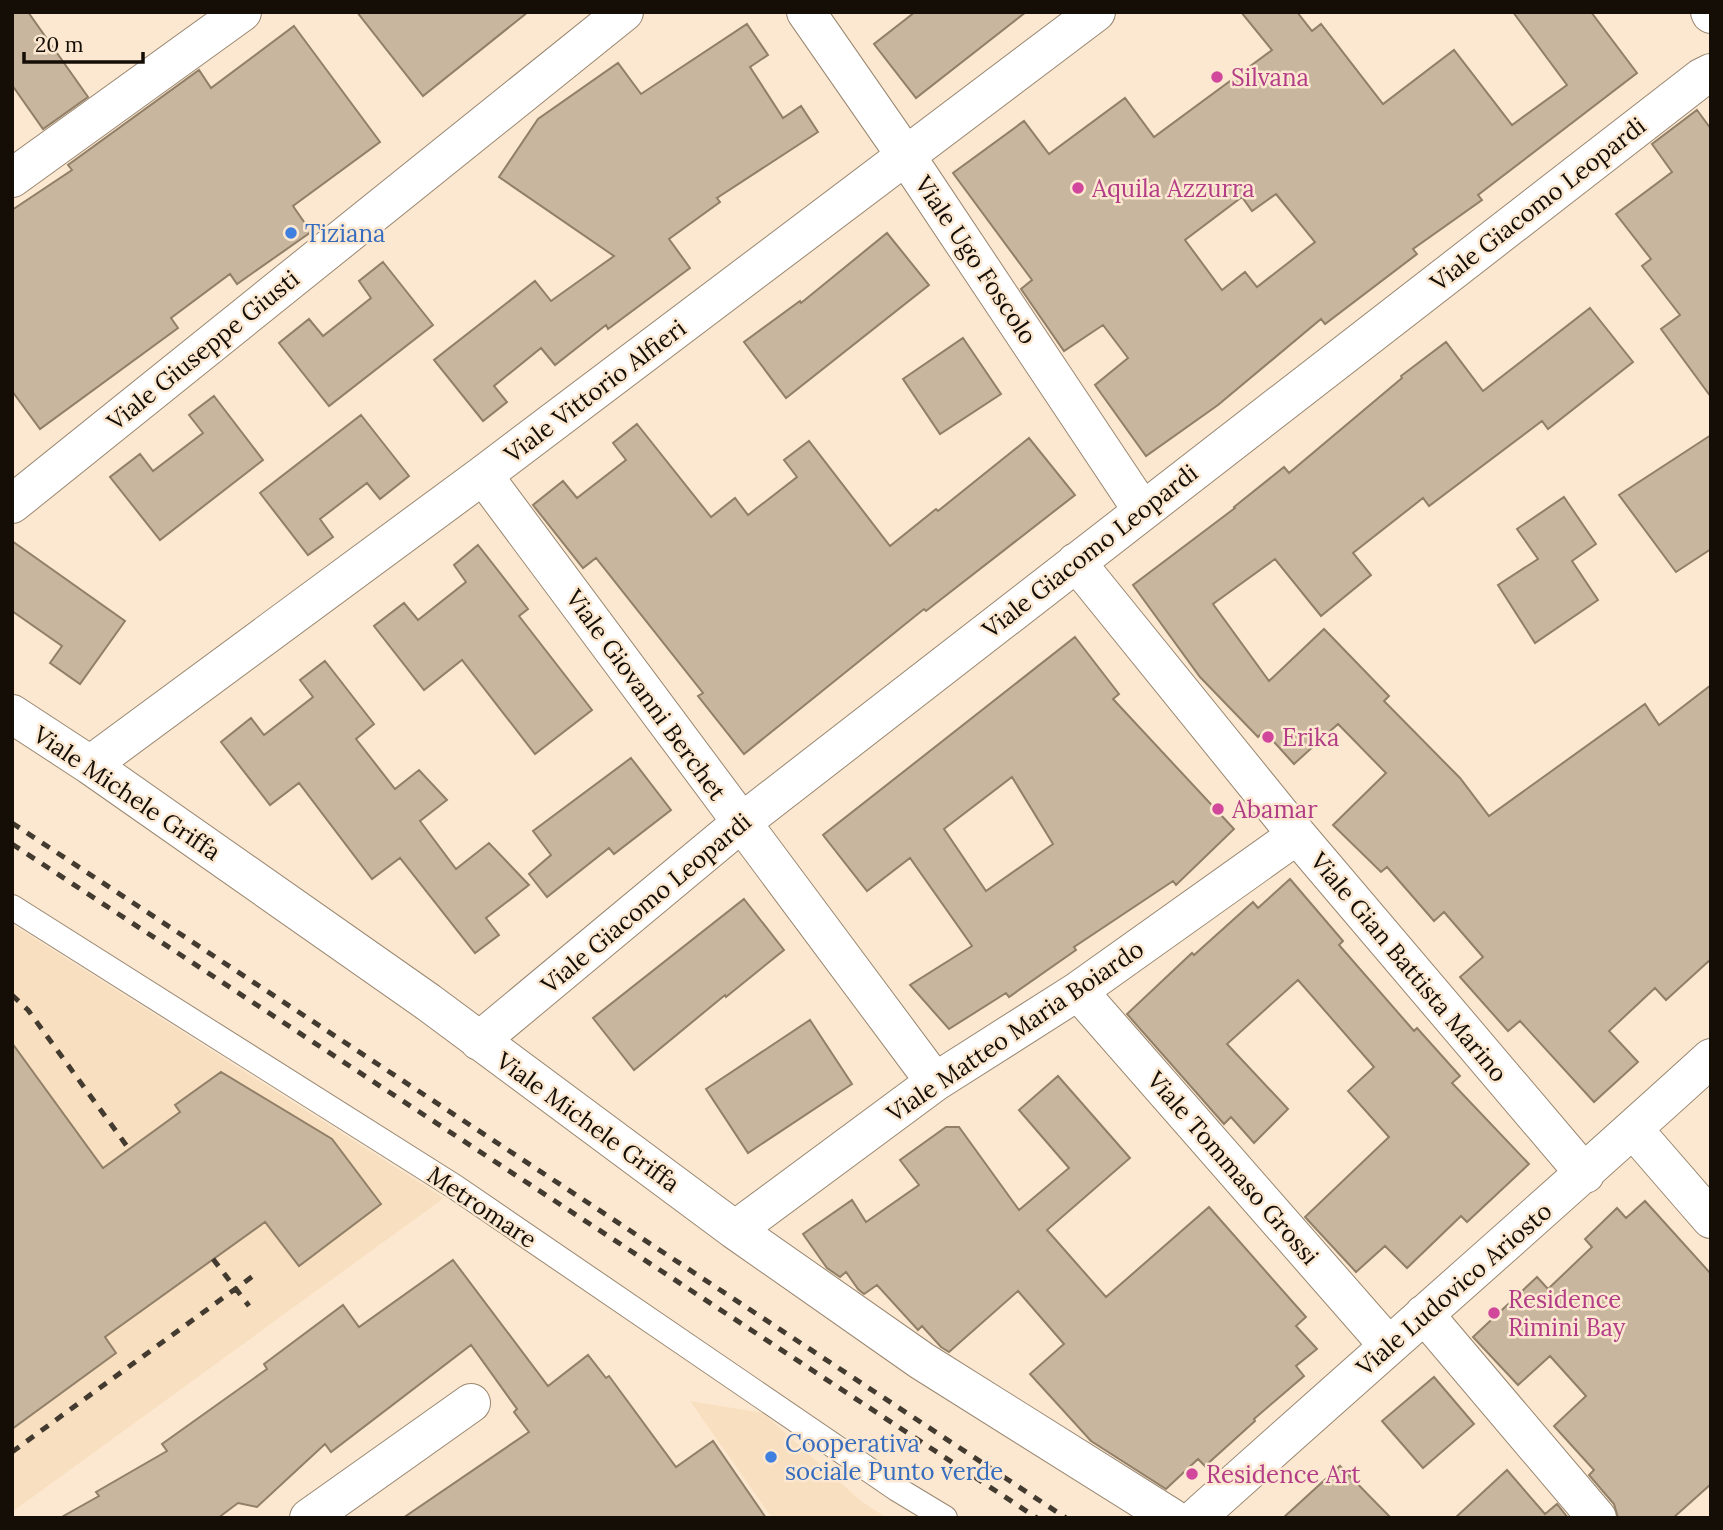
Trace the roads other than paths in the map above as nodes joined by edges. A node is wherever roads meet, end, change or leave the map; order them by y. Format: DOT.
graph roads {
  1 [pos="242,12"];
  2 [pos="624,12"];
  3 [pos="806,12"];
  4 [pos="1096,12"];
  5 [pos="1711,73"];
  6 [pos="906,156"];
  7 [pos="12,178"];
  8 [pos="483,475"];
  9 [pos="12,504"];
  10 [pos="1142,510"];
  11 [pos="1076,562"];
  12 [pos="12,714"];
  13 [pos="90,765"];
  14 [pos="741,824"];
  15 [pos="1297,835"];
  16 [pos="12,907"];
  17 [pos="1078,991"];
  18 [pos="479,1041"];
  19 [pos="1711,1058"];
  20 [pos="935,1082"];
  21 [pos="1633,1129"];
  22 [pos="1585,1174"];
  23 [pos="1711,1219"];
  24 [pos="734,1230"];
  25 [pos="1424,1314"];
  26 [pos="1388,1345"];
  27 [pos="471,1403"];
  28 [pos="324,1513"];
  29 [pos="945,1518"];
  30 [pos="1172,1518"];
  31 [pos="1196,1518"];
  32 [pos="1597,1518"];
  1 -- 7 [label="street"];
  2 -- 9 [label="street, Viale Giuseppe Giusti"];
  3 -- 6 [label="street, Viale Ugo Foscolo"];
  4 -- 6 [label="street, Viale Vittorio Alfieri"];
  5 -- 10 [label="street, Viale Giacomo Leopardi"];
  6 -- 8 [label="street, Viale Vittorio Alfieri"];
  6 -- 10 [label="street, Viale Ugo Foscolo"];
  8 -- 13 [label="street, Viale Vittorio Alfieri"];
  8 -- 14 [label="street, Viale Giovanni Berchet"];
  10 -- 11 [label="street, Viale Giacomo Leopardi"];
  11 -- 14 [label="street, Viale Giacomo Leopardi"];
  11 -- 15 [label="street, Viale Gian Battista Marino"];
  12 -- 13 [label="street, Viale Michele Griffa"];
  13 -- 18 [label="street, Viale Michele Griffa"];
  14 -- 18 [label="street, Viale Giacomo Leopardi"];
  14 -- 20 [label="street, Viale Giovanni Berchet"];
  15 -- 17 [label="street, Viale Matteo Maria Boiardo"];
  15 -- 22 [label="street, Viale Gian Battista Marino"];
  16 -- 29 [label="lane, Metromare"];
  17 -- 20 [label="street, Viale Matteo Maria Boiardo"];
  17 -- 26 [label="street, Viale Tommaso Grossi"];
  18 -- 24 [label="street, Viale Michele Griffa"];
  19 -- 21 [label="street, Viale Ludovico Ariosto"];
  20 -- 24 [label="street, Viale Matteo Maria Boiardo"];
  21 -- 22 [label="street, Viale Ludovico Ariosto"];
  21 -- 23 [label="street"];
  22 -- 25 [label="street, Viale Ludovico Ariosto"];
  24 -- 30 [label="street, Viale Michele Griffa"];
  25 -- 26 [label="street, Viale Ludovico Ariosto"];
  25 -- 32 [label="street"];
  26 -- 31 [label="street, Viale Ludovico Ariosto"];
  27 -- 28 [label="street"];
}
